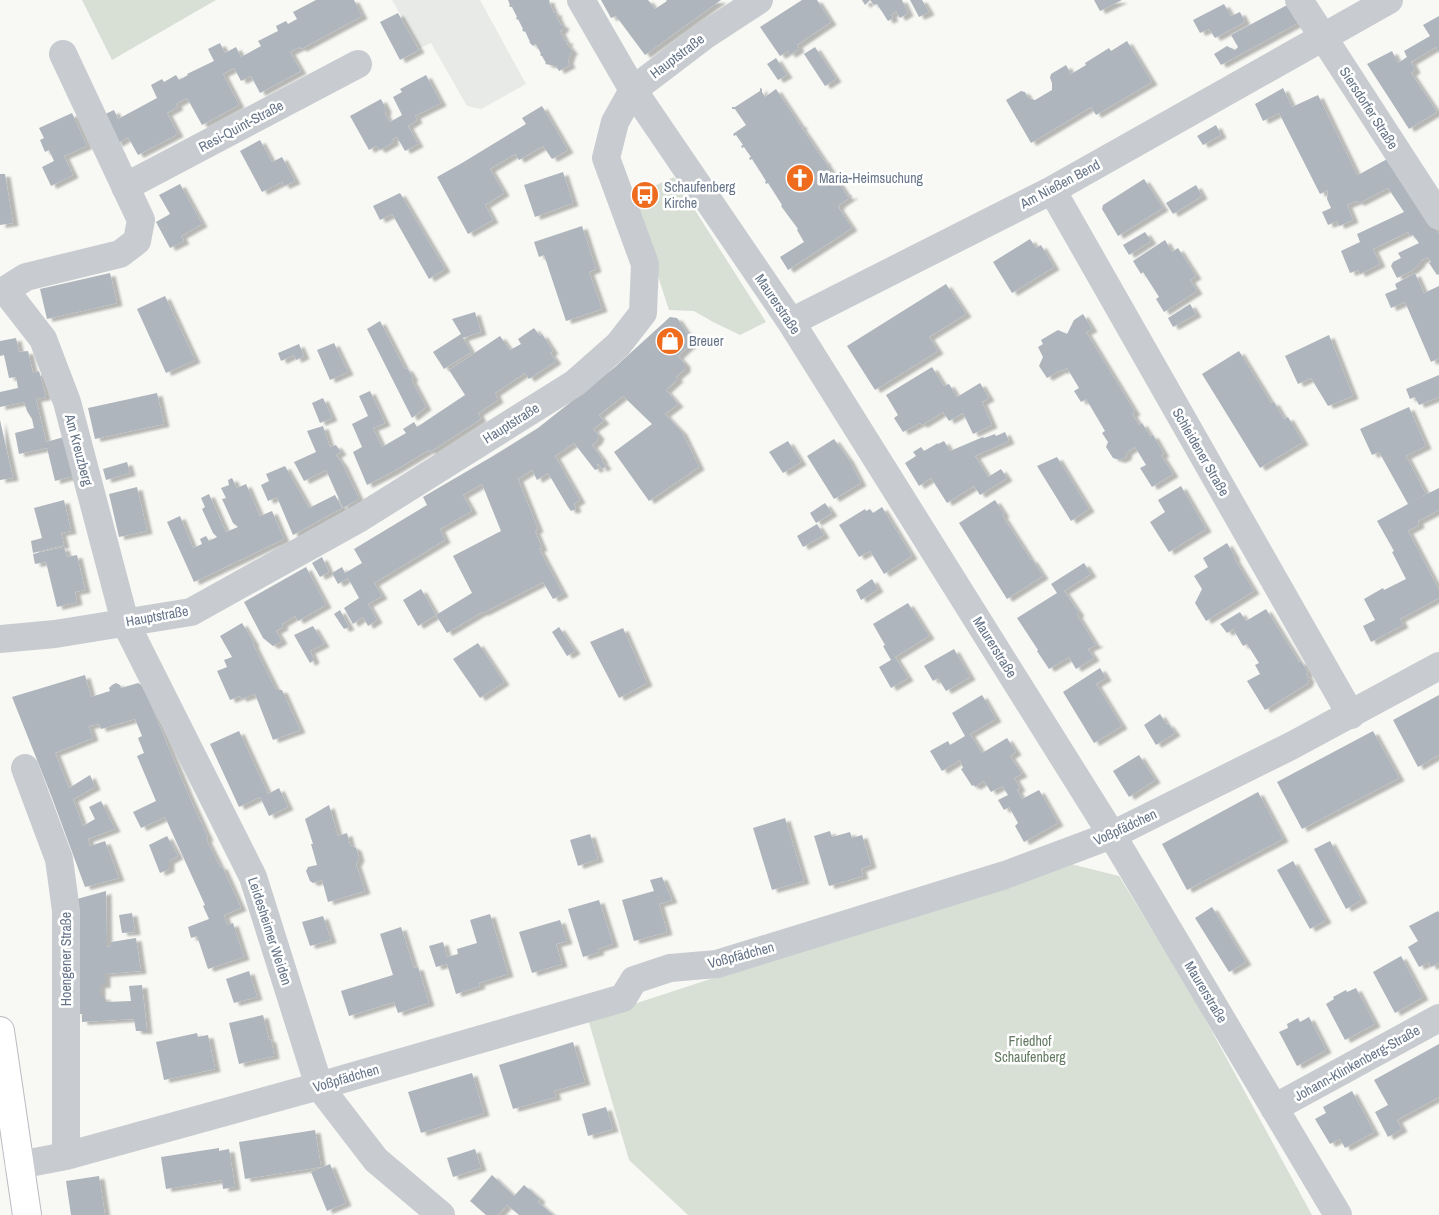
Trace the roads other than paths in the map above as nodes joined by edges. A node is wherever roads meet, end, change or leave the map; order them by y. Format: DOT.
graph roads {
  1 [pos="581,0"];
  2 [pos="759,0"];
  3 [pos="1299,0"];
  4 [pos="1389,0"];
  5 [pos="1324,37"];
  6 [pos="63,54"];
  7 [pos="358,64"];
  8 [pos="633,90"];
  9 [pos="125,187"];
  10 [pos="1052,190"];
  11 [pos="1439,216"];
  12 [pos="2,290"];
  13 [pos="791,322"];
  14 [pos="125,622"];
  15 [pos="0,639"];
  16 [pos="1439,666"];
  17 [pos="1350,715"];
  18 [pos="25,768"];
  19 [pos="1112,835"];
  20 [pos="1439,1018"];
  21 [pos="1,1044"];
  22 [pos="319,1086"];
  23 [pos="1274,1108"];
  24 [pos="66,1156"];
  25 [pos="19,1165"];
  26 [pos="27,1215"];
  27 [pos="442,1215"];
  28 [pos="1338,1215"];
  1 -- 8 [label="street, Maurerstraße"];
  2 -- 8 [label="street, Hauptstraße"];
  3 -- 5 [label="street, Siersdorfer Straße"];
  4 -- 5 [label="street, Am Nießen Bend"];
  5 -- 10 [label="street, Am Nießen Bend"];
  5 -- 11 [label="street, Siersdorfer Straße"];
  6 -- 9 [label="street"];
  7 -- 9 [label="street, Resi-Quint-Straße"];
  8 -- 13 [label="street, Maurerstraße"];
  8 -- 14 [label="street, Hauptstraße"];
  9 -- 12 [label="street, Am Kreuzberg"];
  10 -- 13 [label="street, Am Nießen Bend"];
  10 -- 17 [label="street, Schleidener Straße"];
  12 -- 14 [label="street, Am Kreuzberg"];
  13 -- 19 [label="street, Maurerstraße"];
  14 -- 15 [label="street, Hauptstraße"];
  14 -- 22 [label="street, Leidesheimer Weiden"];
  16 -- 17 [label="street, Voßpfädchen"];
  17 -- 19 [label="street, Voßpfädchen"];
  18 -- 24 [label="street, Hoengener Straße"];
  19 -- 22 [label="street, Voßpfädchen"];
  19 -- 23 [label="street, Maurerstraße"];
  20 -- 23 [label="street, Johann-Klinkenberg-Straße"];
  21 -- 25 [label="main road"];
  22 -- 24 [label="street, Voßpfädchen"];
  22 -- 27 [label="street, Leidesheimer Weiden"];
  23 -- 28 [label="street, Maurerstraße"];
  24 -- 25 [label="street, Voßpfädchen"];
  25 -- 26 [label="main road"];
}
